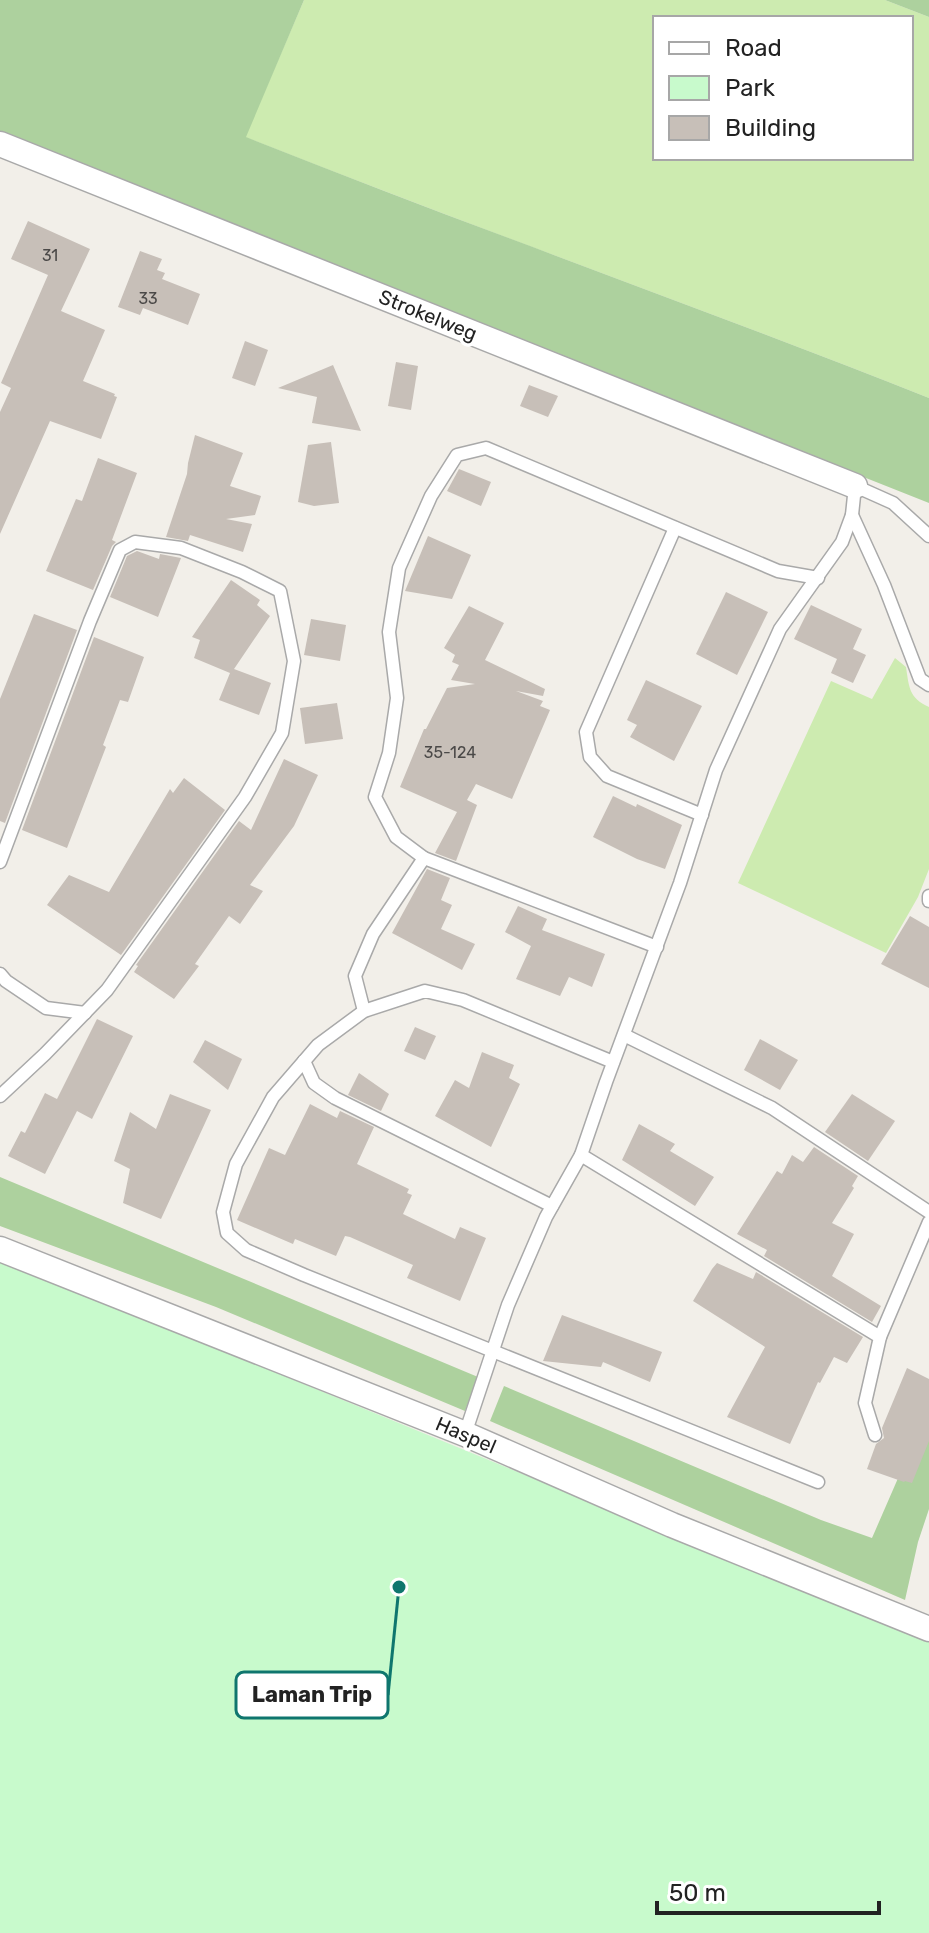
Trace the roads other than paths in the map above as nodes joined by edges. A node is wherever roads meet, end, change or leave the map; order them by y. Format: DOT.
graph roads {
  1 [pos="0,144"];
  2 [pos="855,486"];
  3 [pos="852,515"];
  4 [pos="675,528"];
  5 [pos="929,536"];
  6 [pos="818,578"];
  7 [pos="929,685"];
  8 [pos="702,815"];
  9 [pos="424,858"];
  10 [pos="0,862"];
  11 [pos="657,947"];
  12 [pos="0,974"];
  13 [pos="364,1011"];
  14 [pos="85,1013"];
  15 [pos="624,1035"];
  16 [pos="304,1061"];
  17 [pos="613,1062"];
  18 [pos="0,1096"];
  19 [pos="581,1155"];
  20 [pos="552,1206"];
  21 [pos="929,1212"];
  22 [pos="929,1222"];
  23 [pos="0,1249"];
  24 [pos="880,1337"];
  25 [pos="494,1352"];
  26 [pos="465,1434"];
  27 [pos="875,1435"];
  28 [pos="818,1482"];
  29 [pos="929,1629"];
  1 -- 2 [label="street, Strokelweg"];
  2 -- 3 [label="lane"];
  2 -- 5 [label="lane"];
  3 -- 6 [label="lane"];
  3 -- 7 [label="lane"];
  4 -- 6 [label="lane"];
  4 -- 8 [label="lane"];
  4 -- 9 [label="lane"];
  6 -- 8 [label="lane"];
  8 -- 11 [label="lane"];
  9 -- 11 [label="lane"];
  9 -- 13 [label="lane"];
  10 -- 14 [label="lane"];
  11 -- 15 [label="lane"];
  12 -- 14 [label="lane"];
  13 -- 16 [label="lane"];
  13 -- 17 [label="lane"];
  14 -- 18 [label="lane"];
  15 -- 17 [label="lane"];
  15 -- 21 [label="lane"];
  16 -- 20 [label="lane"];
  16 -- 25 [label="lane"];
  17 -- 19 [label="lane"];
  19 -- 20 [label="lane"];
  19 -- 24 [label="lane"];
  20 -- 25 [label="lane"];
  22 -- 24 [label="lane"];
  23 -- 26 [label="street, Haspel"];
  24 -- 27 [label="lane"];
  25 -- 26 [label="lane"];
  25 -- 28 [label="lane"];
  26 -- 29 [label="street, Haspel"];
}
